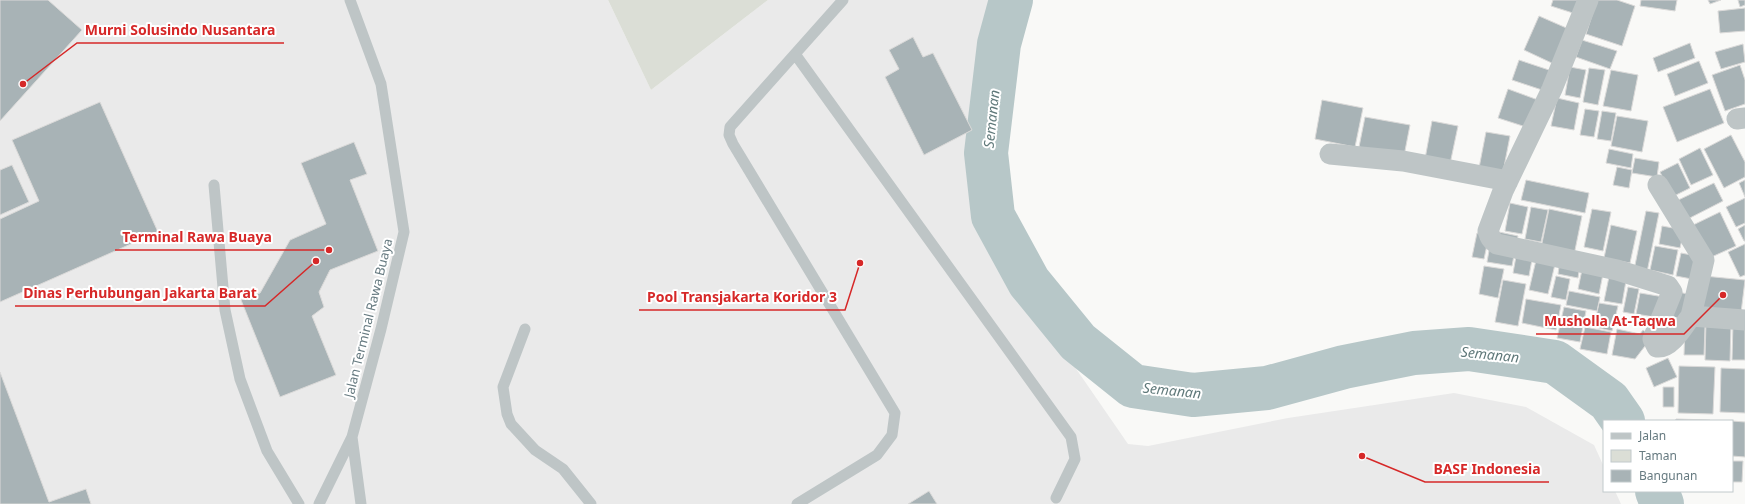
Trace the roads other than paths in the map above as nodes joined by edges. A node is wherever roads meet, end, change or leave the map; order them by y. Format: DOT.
graph roads {
  1 [pos="350,0"];
  2 [pos="843,0"];
  3 [pos="1588,0"];
  4 [pos="795,54"];
  5 [pos="1330,154"];
  6 [pos="1508,181"];
  7 [pos="214,185"];
  8 [pos="1658,185"];
  9 [pos="1691,316"];
  10 [pos="1745,320"];
  11 [pos="525,329"];
  12 [pos="352,437"];
  13 [pos="1056,498"];
  14 [pos="299,504"];
  15 [pos="319,504"];
  16 [pos="361,504"];
  17 [pos="591,504"];
  18 [pos="797,504"];
  1 -- 12 [label="lane, Jalan Terminal Rawa Buaya"];
  2 -- 4 [label="lane"];
  3 -- 6 [label="street"];
  4 -- 13 [label="lane"];
  4 -- 18 [label="lane"];
  5 -- 6 [label="street"];
  6 -- 9 [label="street"];
  7 -- 14 [label="lane"];
  8 -- 9 [label="street"];
  9 -- 10 [label="street"];
  11 -- 17 [label="lane"];
  12 -- 15 [label="lane"];
  12 -- 16 [label="lane, Jalan Terminal Rawa Buaya"];
}
